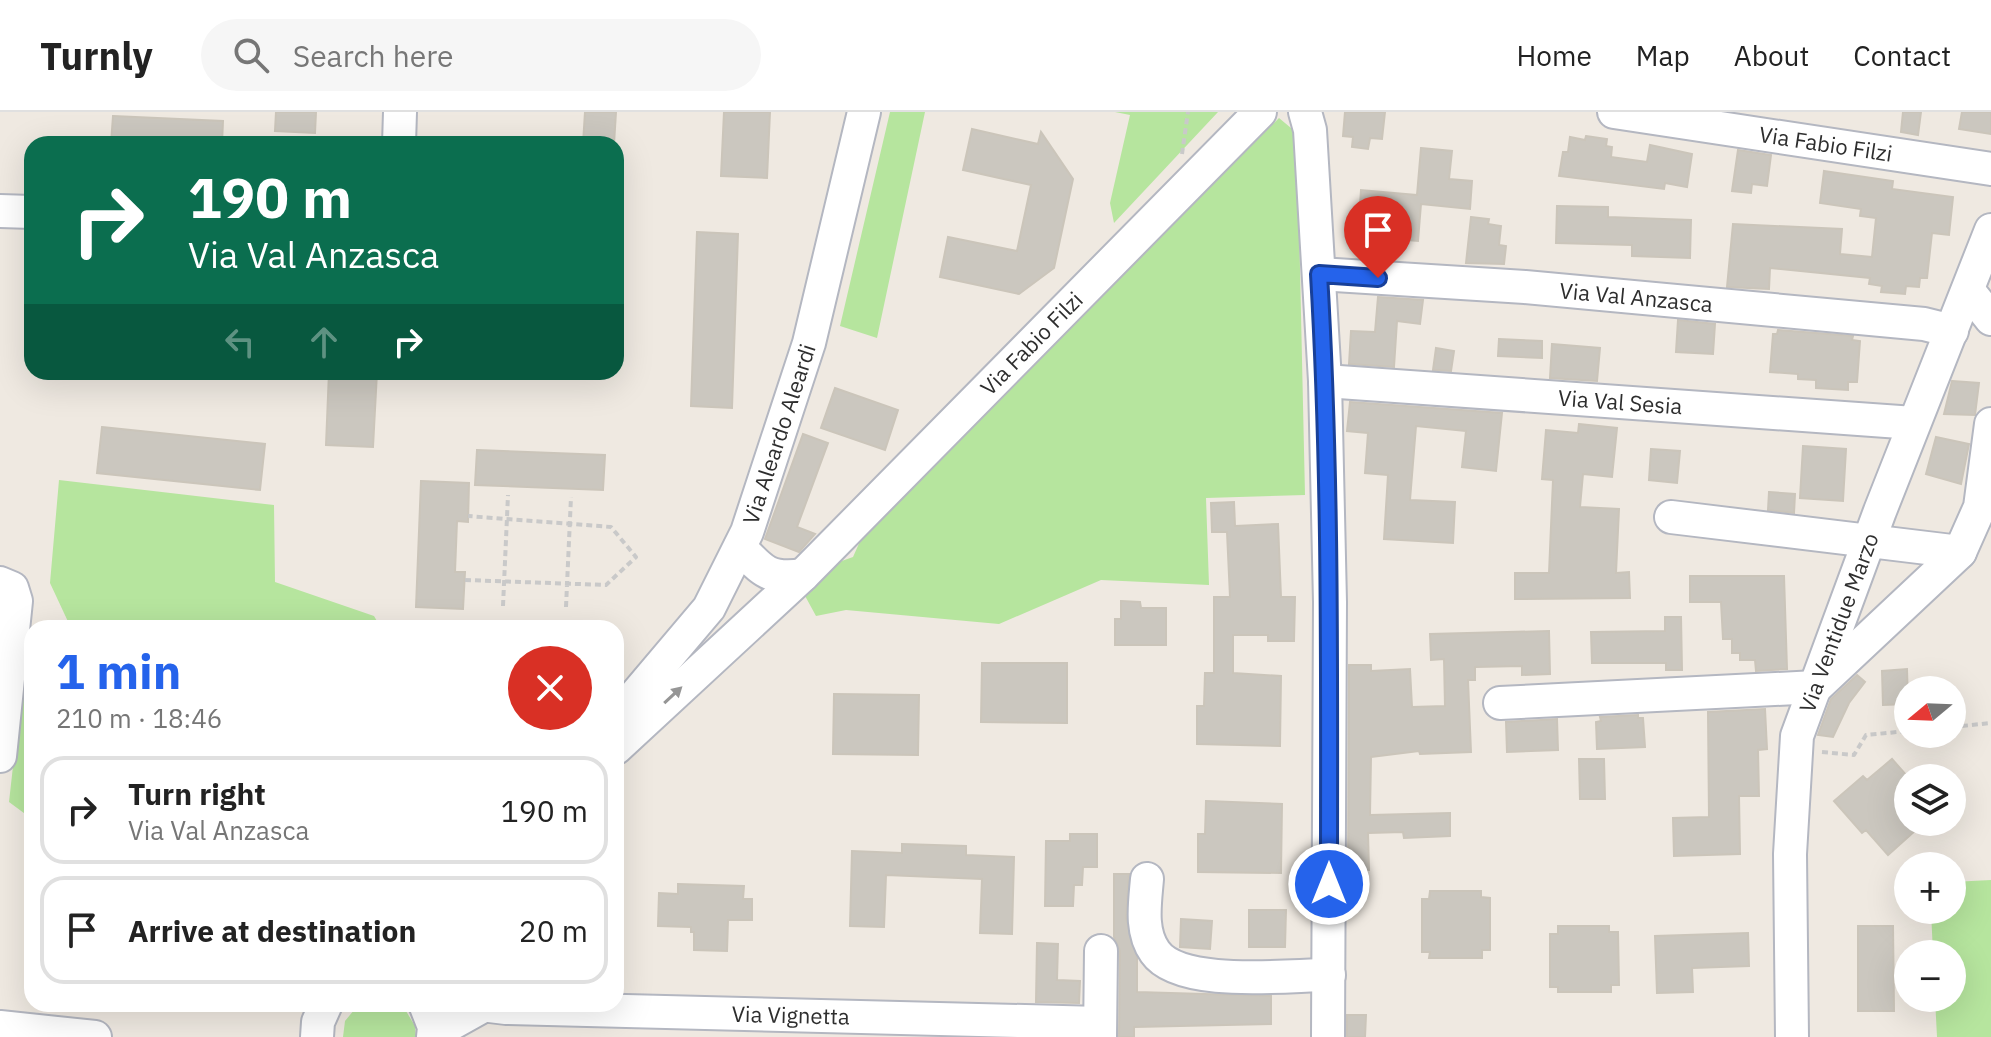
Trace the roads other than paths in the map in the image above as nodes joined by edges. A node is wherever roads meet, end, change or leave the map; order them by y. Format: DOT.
graph roads {
  1 [pos="400,112"];
  2 [pos="864,112"];
  3 [pos="1260,112"];
  4 [pos="1305,112"];
  5 [pos="1614,112"];
  6 [pos="399,136"];
  7 [pos="1991,169"];
  8 [pos="0,211"];
  9 [pos="24,212"];
  10 [pos="1991,230"];
  11 [pos="1319,274"];
  12 [pos="1968,290"];
  13 [pos="1991,319"];
  14 [pos="1952,331"];
  15 [pos="1325,381"];
  16 [pos="1914,423"];
  17 [pos="1990,432"];
  18 [pos="1671,517"];
  19 [pos="1991,535"];
  20 [pos="1871,539"];
  21 [pos="1976,548"];
  22 [pos="736,556"];
  23 [pos="764,573"];
  24 [pos="803,575"];
  25 [pos="0,583"];
  26 [pos="762,616"];
  27 [pos="1816,687"];
  28 [pos="1500,703"];
  29 [pos="624,709"];
  30 [pos="624,741"];
  31 [pos="0,756"];
  32 [pos="1147,879"];
  33 [pos="1101,951"];
  34 [pos="1329,975"];
  35 [pos="428,1012"];
  36 [pos="468,1012"];
  37 [pos="562,1012"];
  38 [pos="718,1025"];
  39 [pos="3,1026"];
  40 [pos="1100,1030"];
  41 [pos="95,1037"];
  42 [pos="433,1037"];
  43 [pos="442,1037"];
  44 [pos="1328,1037"];
  45 [pos="1792,1037"];
  1 -- 6 [label="street"];
  2 -- 22 [label="street, Via Aleardo Aleardi"];
  3 -- 24 [label="street, Via Fabio Filzi"];
  4 -- 11 [label="street"];
  5 -- 7 [label="street, Via Fabio Filzi"];
  8 -- 9 [label="street"];
  10 -- 12 [label="street, Via Ventidue Marzo"];
  11 -- 14 [label="street, Via Val Anzasca"];
  11 -- 15 [label="street"];
  12 -- 13 [label="street"];
  12 -- 14 [label="street, Via Ventidue Marzo"];
  14 -- 16 [label="street, Via Ventidue Marzo"];
  15 -- 16 [label="street, Via Val Sesia"];
  15 -- 34 [label="street"];
  16 -- 20 [label="street, Via Ventidue Marzo"];
  17 -- 21 [label="street"];
  18 -- 20 [label="street"];
  19 -- 21 [label="street"];
  20 -- 21 [label="street"];
  20 -- 27 [label="street, Via Ventidue Marzo"];
  21 -- 27 [label="street"];
  22 -- 23 [label="street"];
  22 -- 26 [label="street"];
  22 -- 29 [label="street, Via Aleardo Aleardi"];
  23 -- 24 [label="street"];
  23 -- 26 [label="street"];
  24 -- 26 [label="street, Via Fabio Filzi"];
  25 -- 31 [label="street"];
  30 -- 26 [label="street, Via Fabio Filzi, one-way"];
  27 -- 28 [label="street"];
  27 -- 45 [label="street, Via Ventidue Marzo"];
  32 -- 34 [label="street"];
  33 -- 40 [label="street, Via Vignetta"];
  34 -- 44 [label="street"];
  35 -- 42 [label="street"];
  36 -- 43 [label="street, Via Vignetta"];
  37 -- 38 [label="street, Via Vignetta"];
  38 -- 40 [label="street, Via Vignetta"];
  39 -- 41 [label="street"];
}
